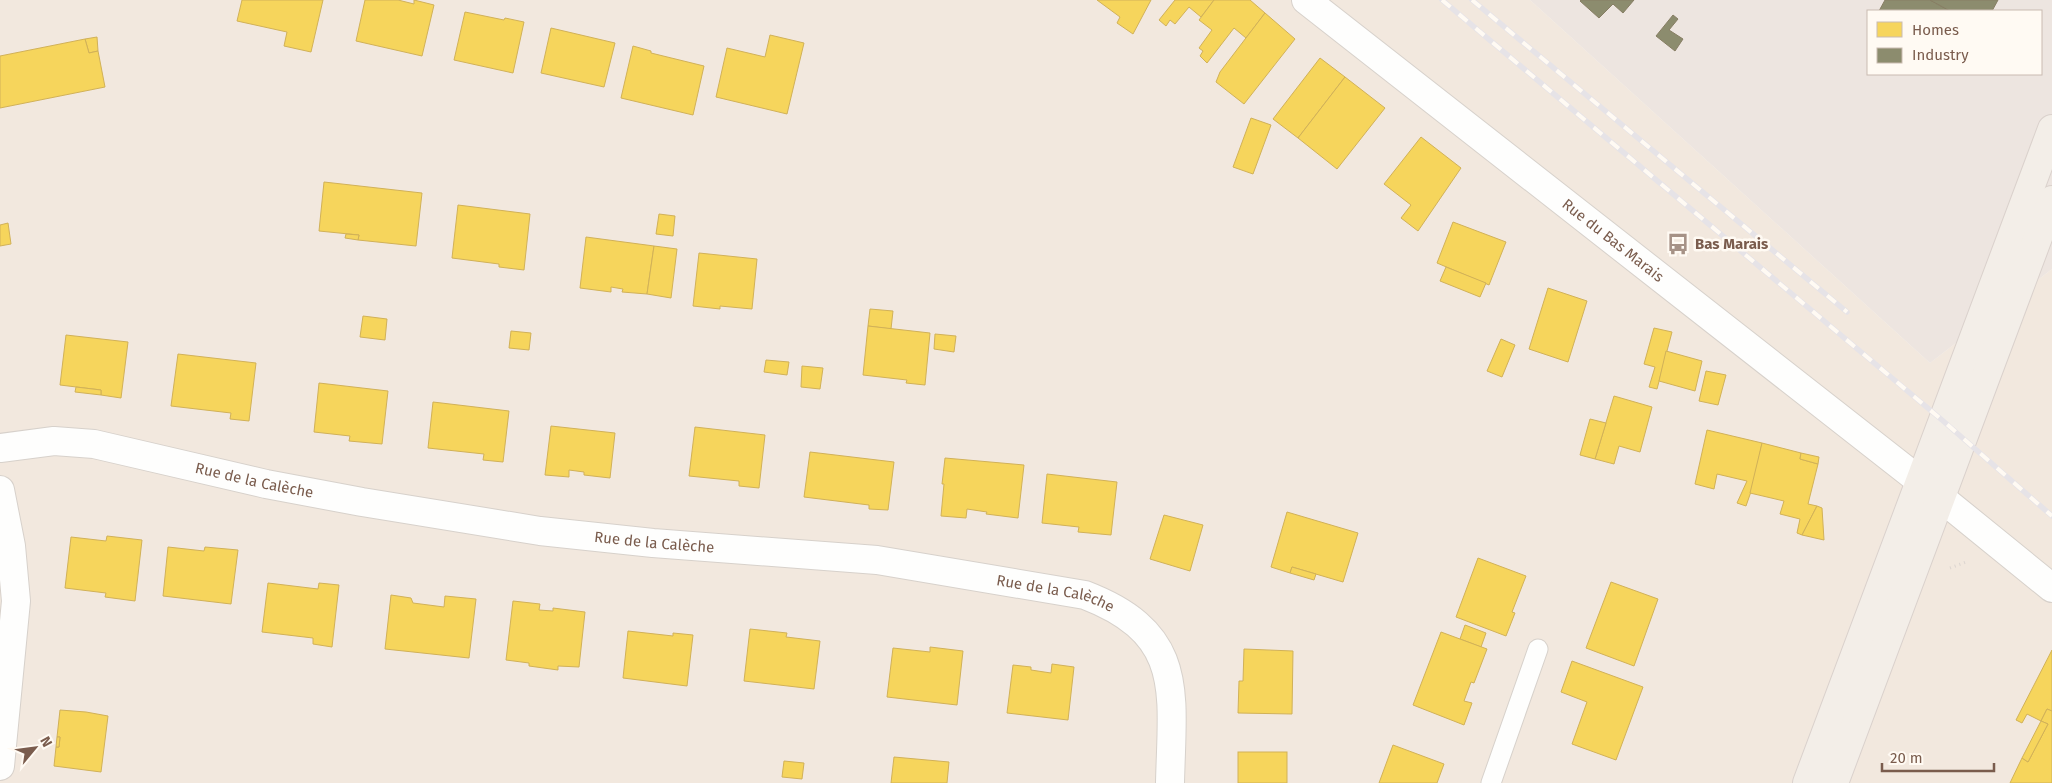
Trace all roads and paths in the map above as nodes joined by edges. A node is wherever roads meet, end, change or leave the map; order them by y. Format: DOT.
graph roads {
  1 [pos="1306,0"];
  2 [pos="2052,129"];
  3 [pos="2052,200"];
  4 [pos="0,448"];
  5 [pos="1930,489"];
  6 [pos="0,490"];
  7 [pos="2052,588"];
  8 [pos="1538,649"];
  9 [pos="0,766"];
  10 [pos="1170,783"];
  11 [pos="1491,783"];
  12 [pos="1807,783"];
  13 [pos="1834,783"];
  1 -- 5 [label="street, Rue du Bas Marais"];
  2 -- 5 [label="main road"];
  3 -- 5 [label="main road"];
  4 -- 10 [label="street, Rue de la Calèche"];
  5 -- 7 [label="street, Rue du Bas Marais"];
  5 -- 12 [label="main road"];
  5 -- 13 [label="main road"];
  6 -- 9 [label="street"];
  8 -- 11 [label="lane"];
}
